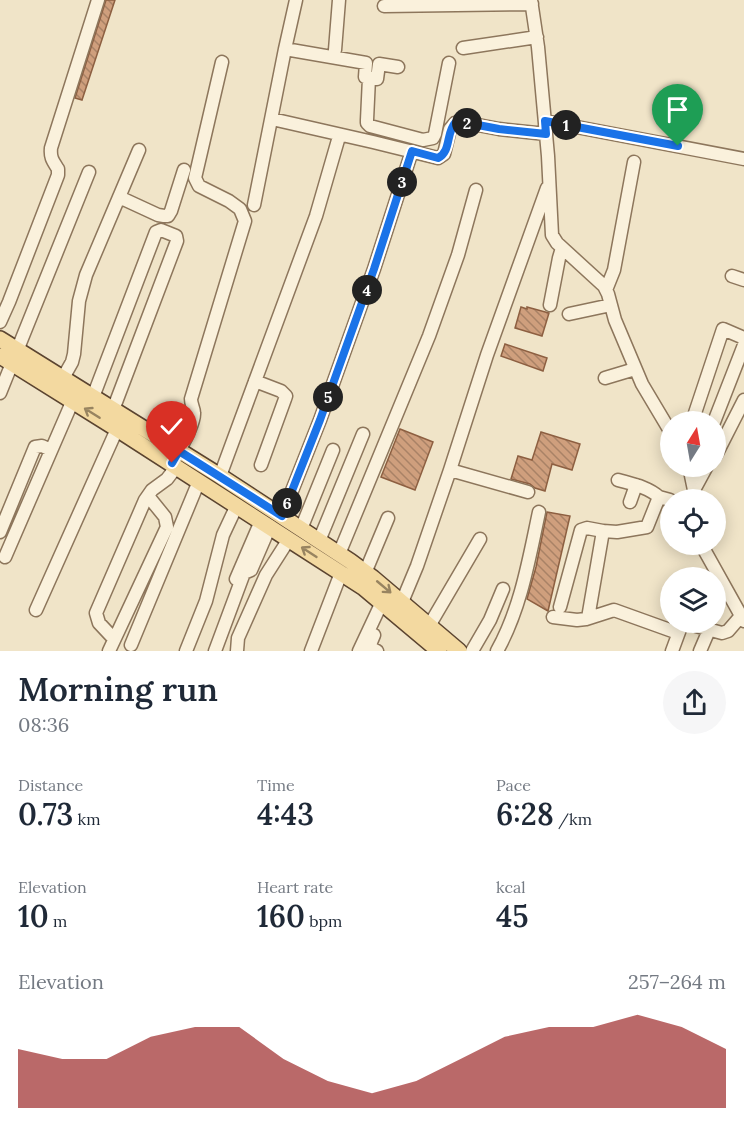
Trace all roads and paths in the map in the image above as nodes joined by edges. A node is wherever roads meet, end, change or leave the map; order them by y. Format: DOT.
graph roads {
  1 [pos="98,0"];
  2 [pos="296,0"];
  3 [pos="339,0"];
  4 [pos="531,2"];
  5 [pos="384,6"];
  6 [pos="537,37"];
  7 [pos="463,48"];
  8 [pos="285,49"];
  9 [pos="335,50"];
  10 [pos="222,62"];
  11 [pos="449,63"];
  12 [pos="398,67"];
  13 [pos="369,78"];
  14 [pos="272,120"];
  15 [pos="545,128"];
  16 [pos="338,141"];
  17 [pos="139,150"];
  18 [pos="412,151"];
  19 [pos="744,159"];
  20 [pos="634,162"];
  21 [pos="184,170"];
  22 [pos="89,172"];
  23 [pos="550,181"];
  24 [pos="476,190"];
  25 [pos="119,197"];
  26 [pos="254,205"];
  27 [pos="562,248"];
  28 [pos="606,290"];
  29 [pos="550,305"];
  30 [pos="611,306"];
  31 [pos="569,314"];
  32 [pos="0,322"];
  33 [pos="744,338"];
  34 [pos="0,339"];
  35 [pos="744,345"];
  36 [pos="10,357"];
  37 [pos="635,369"];
  38 [pos="63,378"];
  39 [pos="605,378"];
  40 [pos="255,381"];
  41 [pos="0,393"];
  42 [pos="93,397"];
  43 [pos="73,400"];
  44 [pos="744,400"];
  45 [pos="113,410"];
  46 [pos="696,411"];
  47 [pos="718,411"];
  48 [pos="660,414"];
  49 [pos="117,429"];
  50 [pos="363,434"];
  51 [pos="726,435"];
  52 [pos="51,450"];
  53 [pos="333,450"];
  54 [pos="176,460"];
  55 [pos="261,465"];
  56 [pos="450,470"];
  57 [pos="220,476"];
  58 [pos="618,480"];
  59 [pos="200,481"];
  60 [pos="636,485"];
  61 [pos="528,492"];
  62 [pos="148,496"];
  63 [pos="660,496"];
  64 [pos="630,502"];
  65 [pos="237,505"];
  66 [pos="660,506"];
  67 [pos="539,512"];
  68 [pos="282,516"];
  69 [pos="388,518"];
  70 [pos="265,523"];
  71 [pos="301,529"];
  72 [pos="603,531"];
  73 [pos="0,532"];
  74 [pos="289,539"];
  75 [pos="480,539"];
  76 [pos="319,540"];
  77 [pos="339,554"];
  78 [pos="707,555"];
  79 [pos="5,556"];
  80 [pos="341,573"];
  81 [pos="365,573"];
  82 [pos="503,589"];
  83 [pos="225,605"];
  84 [pos="391,606"];
  85 [pos="36,610"];
  86 [pos="588,618"];
  87 [pos="743,618"];
  88 [pos="429,626"];
  89 [pos="660,627"];
  90 [pos="726,632"];
  91 [pos="678,633"];
  92 [pos="707,633"];
  93 [pos="114,639"];
  94 [pos="131,645"];
  95 [pos="436,650"];
  96 [pos="109,651"];
  97 [pos="186,651"];
  98 [pos="215,651"];
  99 [pos="237,651"];
  100 [pos="311,651"];
  101 [pos="359,651"];
  102 [pos="377,651"];
  103 [pos="459,651"];
  104 [pos="472,651"];
  105 [pos="497,651"];
  106 [pos="672,651"];
  107 [pos="700,651"];
  1 -- 32 [label="street"];
  2 -- 8 [label="street"];
  3 -- 9 [label="street"];
  4 -- 5 [label="street"];
  4 -- 6 [label="street"];
  6 -- 7 [label="street"];
  6 -- 15 [label="street"];
  8 -- 13 [label="street"];
  8 -- 14 [label="street"];
  10 -- 54 [label="street"];
  11 -- 13 [label="street"];
  12 -- 13 [label="street"];
  14 -- 18 [label="street"];
  14 -- 26 [label="street"];
  15 -- 18 [label="street"];
  15 -- 19 [label="street"];
  15 -- 23 [label="street"];
  16 -- 40 [label="street"];
  17 -- 25 [label="street"];
  18 -- 68 [label="street"];
  20 -- 28 [label="street"];
  21 -- 25 [label="street"];
  22 -- 36 [label="street"];
  23 -- 27 [label="street"];
  23 -- 56 [label="street"];
  24 -- 77 [label="street"];
  25 -- 38 [label="street"];
  27 -- 28 [label="street"];
  27 -- 29 [label="street"];
  28 -- 30 [label="street"];
  30 -- 31 [label="street"];
  30 -- 37 [label="street"];
  33 -- 46 [label="street"];
  34 -- 36 [label="main road"];
  35 -- 47 [label="street"];
  36 -- 38 [label="main road"];
  36 -- 41 [label="street"];
  36 -- 43 [label="main road"];
  37 -- 39 [label="street"];
  37 -- 48 [label="street"];
  38 -- 42 [label="main road"];
  40 -- 55 [label="street"];
  40 -- 57 [label="street"];
  42 -- 45 [label="main road"];
  42 -- 45 [label="street"];
  49 -- 43 [label="main road, one-way"];
  43 -- 52 [label="street"];
  44 -- 51 [label="street"];
  45 -- 54 [label="main road"];
  49 -- 54 [label="main road"];
  49 -- 85 [label="street"];
  50 -- 76 [label="street"];
  52 -- 73 [label="street"];
  52 -- 79 [label="street"];
  53 -- 71 [label="street"];
  54 -- 57 [label="main road"];
  54 -- 59 [label="main road"];
  54 -- 62 [label="street"];
  56 -- 61 [label="street"];
  56 -- 84 [label="street"];
  57 -- 68 [label="main road"];
  58 -- 60 [label="street"];
  59 -- 65 [label="main road"];
  59 -- 94 [label="street"];
  60 -- 63 [label="street"];
  60 -- 64 [label="street"];
  62 -- 93 [label="street"];
  62 -- 93 [label="street"];
  65 -- 70 [label="main road"];
  65 -- 97 [label="street"];
  66 -- 72 [label="street"];
  67 -- 105 [label="street"];
  68 -- 71 [label="main road"];
  69 -- 81 [label="street"];
  70 -- 74 [label="main road"];
  70 -- 83 [label="street"];
  70 -- 98 [label="street"];
  71 -- 76 [label="main road"];
  72 -- 86 [label="street"];
  72 -- 86 [label="street"];
  80 -- 74 [label="main road, one-way"];
  74 -- 99 [label="street"];
  75 -- 88 [label="street"];
  76 -- 77 [label="main road"];
  77 -- 81 [label="main road"];
  78 -- 87 [label="street"];
  80 -- 84 [label="main road"];
  80 -- 100 [label="street"];
  81 -- 84 [label="main road, one-way"];
  82 -- 104 [label="street"];
  84 -- 88 [label="main road"];
  84 -- 95 [label="main road"];
  84 -- 101 [label="street"];
  84 -- 102 [label="street"];
  86 -- 89 [label="street"];
  87 -- 90 [label="street"];
  88 -- 103 [label="main road"];
  91 -- 106 [label="street"];
  92 -- 107 [label="street"];
  93 -- 96 [label="street"];
}
